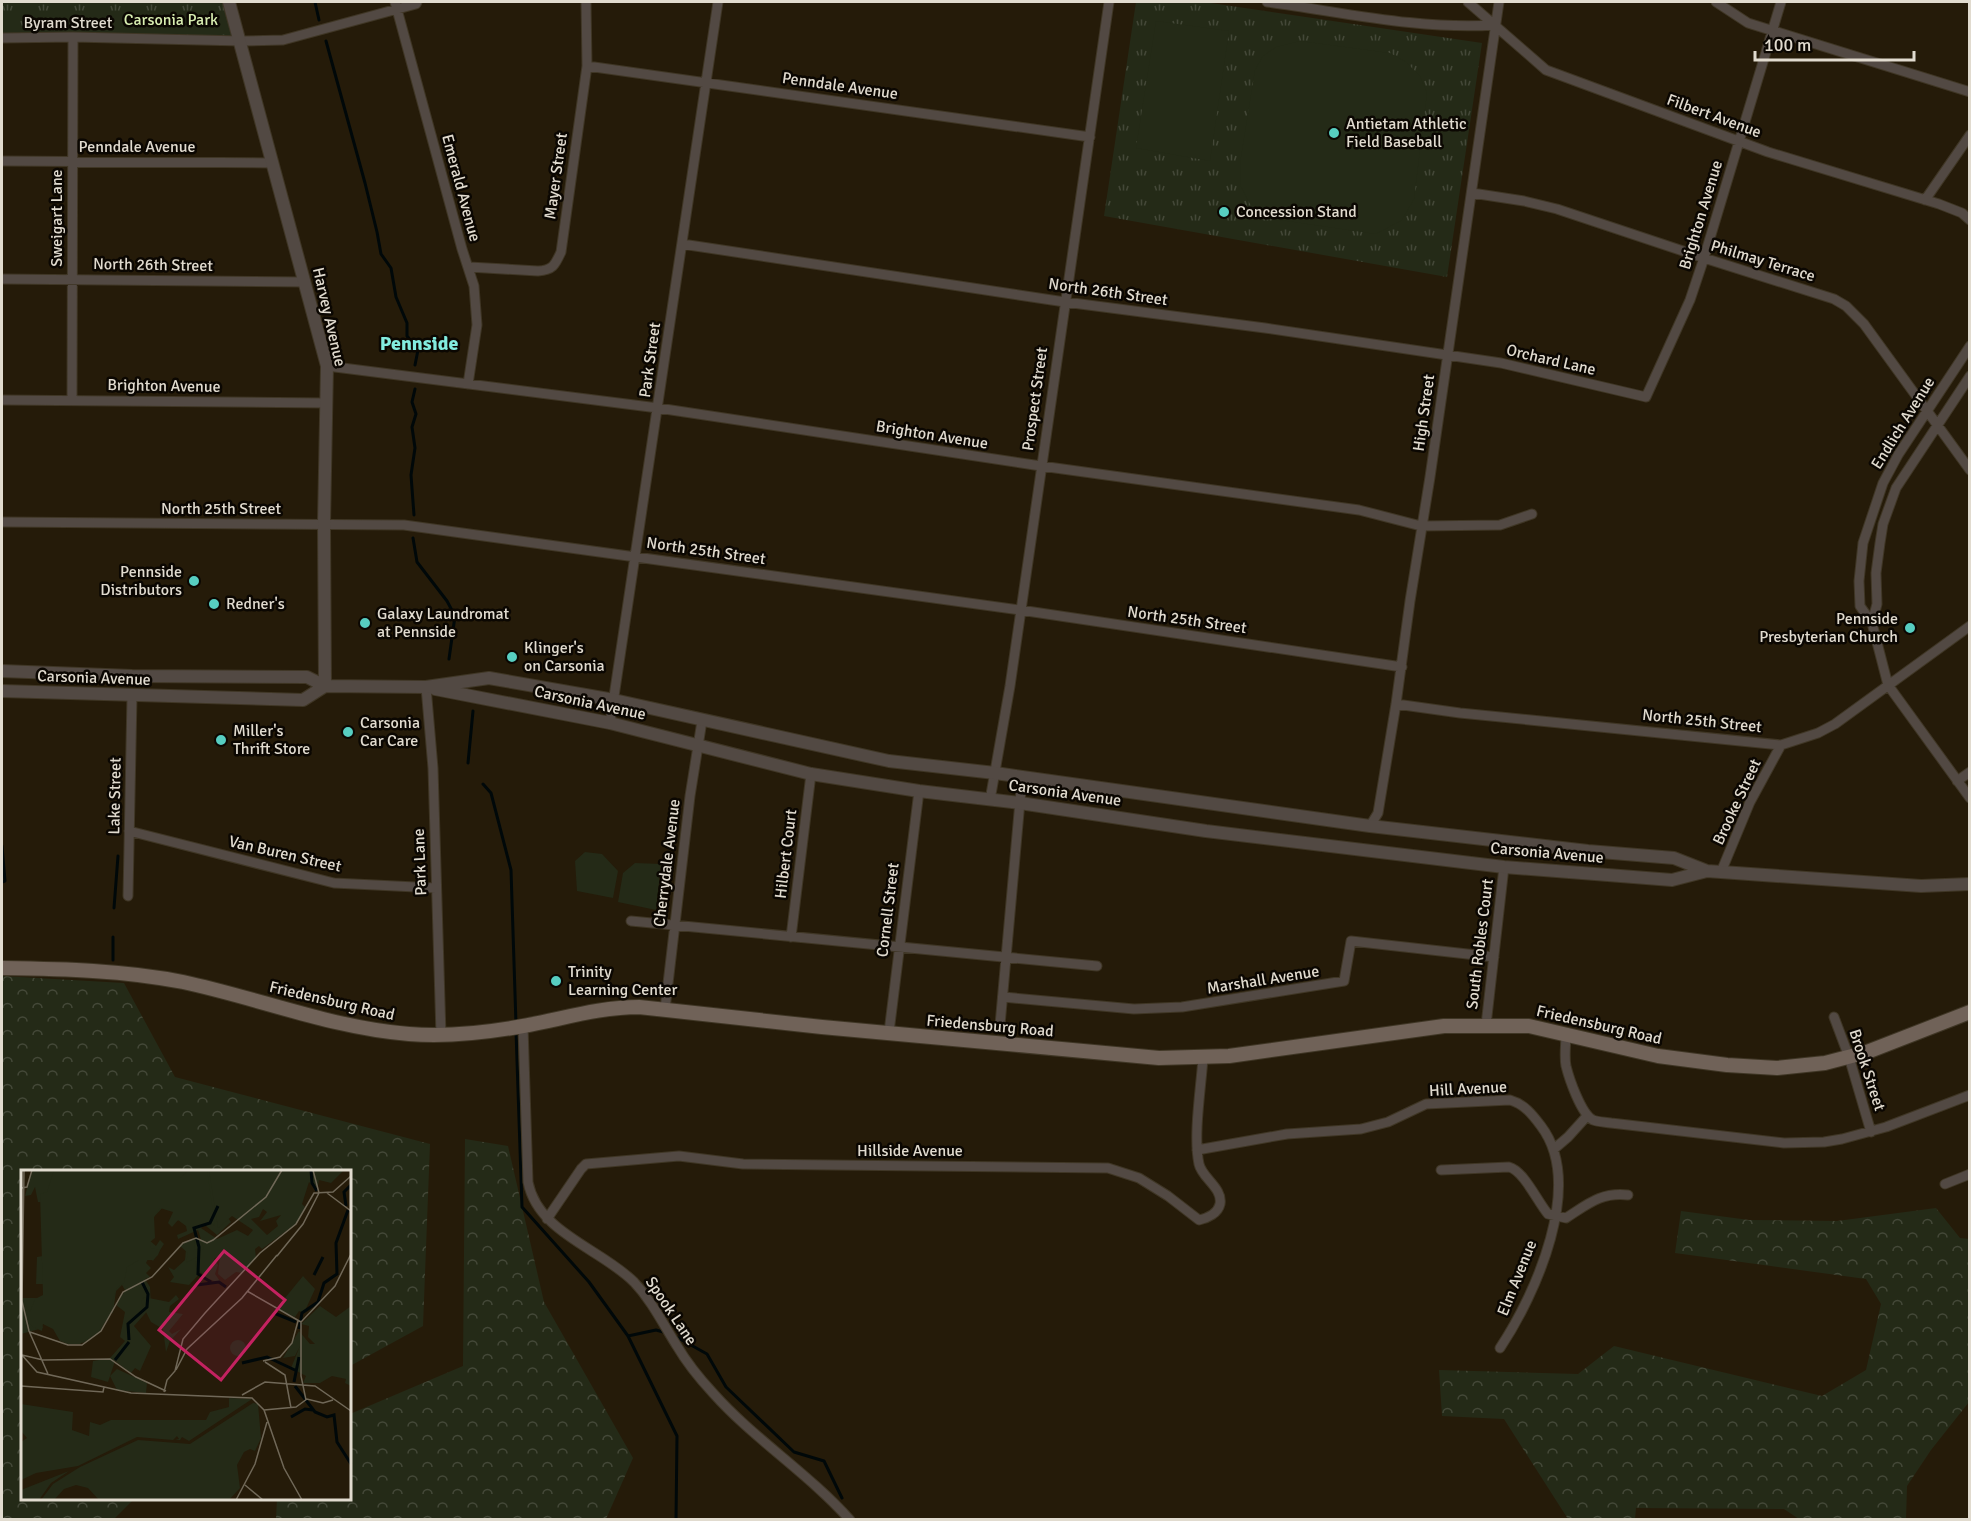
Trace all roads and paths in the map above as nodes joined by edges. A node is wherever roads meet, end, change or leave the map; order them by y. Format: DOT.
graph roads {
  1 [pos="230,2"];
  2 [pos="417,2"];
  3 [pos="586,2"];
  4 [pos="718,2"];
  5 [pos="1109,2"];
  6 [pos="1267,2"];
  7 [pos="1468,2"];
  8 [pos="1499,2"];
  9 [pos="1716,2"];
  10 [pos="1781,2"];
  11 [pos="396,5"];
  12 [pos="1496,25"];
  13 [pos="1772,31"];
  14 [pos="73,37"];
  15 [pos="2,38"];
  16 [pos="242,41"];
  17 [pos="587,66"];
  18 [pos="706,82"];
  19 [pos="1970,92"];
  20 [pos="1970,135"];
  21 [pos="1090,137"];
  22 [pos="1739,141"];
  23 [pos="2,161"];
  24 [pos="72,162"];
  25 [pos="273,163"];
  26 [pos="1472,193"];
  27 [pos="1925,200"];
  28 [pos="1970,220"];
  29 [pos="682,244"];
  30 [pos="1704,258"];
  31 [pos="469,267"];
  32 [pos="2,279"];
  33 [pos="72,279"];
  34 [pos="305,282"];
  35 [pos="1065,302"];
  36 [pos="1970,346"];
  37 [pos="1448,356"];
  38 [pos="327,366"];
  39 [pos="1970,376"];
  40 [pos="468,384"];
  41 [pos="1646,397"];
  42 [pos="2,400"];
  43 [pos="72,400"];
  44 [pos="326,404"];
  45 [pos="658,408"];
  46 [pos="1927,412"];
  47 [pos="1936,424"];
  48 [pos="1041,466"];
  49 [pos="1970,470"];
  50 [pos="1532,514"];
  51 [pos="2,522"];
  52 [pos="324,524"];
  53 [pos="1421,526"];
  54 [pos="636,556"];
  55 [pos="1020,610"];
  56 [pos="1872,623"];
  57 [pos="1970,626"];
  58 [pos="1402,667"];
  59 [pos="2,671"];
  60 [pos="1888,685"];
  61 [pos="325,686"];
  62 [pos="426,687"];
  63 [pos="2,691"];
  64 [pos="132,696"];
  65 [pos="614,700"];
  66 [pos="1396,704"];
  67 [pos="702,721"];
  68 [pos="610,723"];
  69 [pos="698,745"];
  70 [pos="1781,745"];
  71 [pos="1970,772"];
  72 [pos="995,773"];
  73 [pos="811,774"];
  74 [pos="1022,779"];
  75 [pos="1957,781"];
  76 [pos="919,791"];
  77 [pos="1970,798"];
  78 [pos="990,800"];
  79 [pos="1020,803"];
  80 [pos="1370,826"];
  81 [pos="129,831"];
  82 [pos="1504,867"];
  83 [pos="1707,871"];
  84 [pos="1721,872"];
  85 [pos="1970,884"];
  86 [pos="436,888"];
  87 [pos="128,896"];
  88 [pos="632,921"];
  89 [pos="675,926"];
  90 [pos="790,937"];
  91 [pos="899,945"];
  92 [pos="1007,956"];
  93 [pos="1494,957"];
  94 [pos="1097,966"];
  95 [pos="2,968"];
  96 [pos="1003,998"];
  97 [pos="664,1009"];
  98 [pos="1970,1012"];
  99 [pos="1834,1017"];
  100 [pos="1000,1025"];
  101 [pos="1486,1025"];
  102 [pos="522,1026"];
  103 [pos="889,1032"];
  104 [pos="1566,1033"];
  105 [pos="441,1035"];
  106 [pos="1849,1057"];
  107 [pos="1203,1058"];
  108 [pos="1970,1095"];
  109 [pos="1587,1116"];
  110 [pos="1871,1132"];
  111 [pos="1554,1149"];
  112 [pos="1197,1150"];
  113 [pos="1442,1170"];
  114 [pos="1970,1174"];
  115 [pos="1945,1184"];
  116 [pos="1628,1195"];
  117 [pos="1556,1217"];
  118 [pos="547,1220"];
  119 [pos="1500,1348"];
  120 [pos="850,1520"];
  1 -- 16 [label="street, Harvey Avenue"];
  2 -- 11 [label="street, Byram Street"];
  3 -- 17 [label="street, Mayer Street"];
  4 -- 18 [label="street, Park Street"];
  5 -- 21 [label="street, Prospect Street"];
  6 -- 12 [label="street"];
  7 -- 12 [label="street, Filbert Avenue"];
  8 -- 12 [label="street, High Street"];
  9 -- 13 [label="street"];
  10 -- 13 [label="street, Brighton Avenue"];
  11 -- 16 [label="street, Byram Street"];
  11 -- 31 [label="street, Emerald Avenue"];
  12 -- 22 [label="street, Filbert Avenue"];
  12 -- 26 [label="street, High Street"];
  13 -- 19 [label="street"];
  13 -- 22 [label="street, Brighton Avenue"];
  14 -- 15 [label="street, Byram Street"];
  14 -- 16 [label="street, Byram Street"];
  14 -- 24 [label="street, Sweigart Lane"];
  16 -- 25 [label="street, Harvey Avenue"];
  17 -- 18 [label="street, Penndale Avenue"];
  17 -- 31 [label="street, Mayer Street"];
  18 -- 21 [label="street, Penndale Avenue"];
  18 -- 29 [label="street, Park Street"];
  20 -- 27 [label="street"];
  21 -- 35 [label="street, Prospect Street"];
  22 -- 27 [label="street, Filbert Avenue"];
  22 -- 30 [label="street, Brighton Avenue"];
  23 -- 24 [label="street, Penndale Avenue"];
  24 -- 25 [label="street, Penndale Avenue"];
  24 -- 33 [label="street, Sweigart Lane"];
  25 -- 34 [label="street, Harvey Avenue"];
  26 -- 30 [label="street, Philmay Terrace"];
  26 -- 37 [label="street, High Street"];
  27 -- 28 [label="street, Filbert Avenue"];
  29 -- 35 [label="street, North 26th Street"];
  29 -- 45 [label="street, Park Street"];
  30 -- 41 [label="street, Brighton Avenue"];
  30 -- 46 [label="street, Philmay Terrace"];
  31 -- 40 [label="street, Emerald Avenue"];
  32 -- 33 [label="street, North 26th Street"];
  33 -- 34 [label="street, North 26th Street"];
  33 -- 43 [label="street, Sweigart Lane"];
  34 -- 38 [label="street, Harvey Avenue"];
  35 -- 37 [label="street, North 26th Street"];
  35 -- 48 [label="street, Prospect Street"];
  36 -- 46 [label="street, Endlich Avenue"];
  37 -- 41 [label="street, Orchard Lane"];
  37 -- 53 [label="street, High Street"];
  38 -- 40 [label="street, Brighton Avenue"];
  38 -- 44 [label="street, Harvey Avenue"];
  39 -- 47 [label="street, Endlich Avenue"];
  40 -- 45 [label="street, Brighton Avenue"];
  42 -- 43 [label="street, Brighton Avenue"];
  43 -- 44 [label="street, Brighton Avenue"];
  44 -- 52 [label="street, Harvey Avenue"];
  45 -- 48 [label="street, Brighton Avenue"];
  45 -- 54 [label="street, Park Street"];
  46 -- 47 [label="street, Philmay Terrace"];
  46 -- 56 [label="street, Endlich Avenue"];
  47 -- 49 [label="street, Philmay Terrace"];
  47 -- 56 [label="street, Endlich Avenue"];
  48 -- 53 [label="street, Brighton Avenue"];
  48 -- 55 [label="street, Prospect Street"];
  50 -- 53 [label="street, Brighton Avenue"];
  51 -- 52 [label="street, North 25th Street"];
  52 -- 54 [label="street, North 25th Street"];
  52 -- 61 [label="street, Harvey Avenue"];
  53 -- 58 [label="street, High Street"];
  54 -- 55 [label="street, North 25th Street"];
  54 -- 65 [label="street, Park Street"];
  55 -- 58 [label="street, North 25th Street"];
  55 -- 72 [label="street, Prospect Street"];
  56 -- 60 [label="street, Endlich Avenue"];
  57 -- 60 [label="street, North 25th Street"];
  58 -- 66 [label="street, High Street"];
  59 -- 61 [label="street, Carsonia Avenue"];
  60 -- 70 [label="street, North 25th Street"];
  60 -- 75 [label="street, Endlich Avenue"];
  61 -- 62 [label="street, Carsonia Avenue"];
  61 -- 64 [label="street, Carsonia Avenue"];
  62 -- 65 [label="street, Carsonia Avenue"];
  62 -- 68 [label="street, Carsonia Avenue"];
  62 -- 86 [label="street, Park Lane"];
  63 -- 64 [label="street, Carsonia Avenue"];
  64 -- 81 [label="street, Lake Street"];
  65 -- 67 [label="street, Carsonia Avenue"];
  65 -- 68 [label="street, Park Street"];
  66 -- 70 [label="street, North 25th Street"];
  66 -- 80 [label="street, High Street"];
  67 -- 69 [label="street, Cherrydale Avenue"];
  67 -- 72 [label="street, Carsonia Avenue"];
  68 -- 69 [label="street, Carsonia Avenue"];
  69 -- 73 [label="street, Carsonia Avenue"];
  69 -- 89 [label="street, Cherrydale Avenue"];
  70 -- 84 [label="street, Brooke Street"];
  71 -- 75 [label="street"];
  72 -- 74 [label="street, Carsonia Avenue"];
  72 -- 78 [label="street, Prospect Street"];
  73 -- 76 [label="street, Carsonia Avenue"];
  73 -- 90 [label="street, Hilbert Court"];
  74 -- 79 [label="street"];
  74 -- 80 [label="street, Carsonia Avenue"];
  75 -- 77 [label="street, Endlich Avenue"];
  76 -- 78 [label="street, Carsonia Avenue"];
  76 -- 91 [label="street, Cornell Street"];
  78 -- 79 [label="street, Carsonia Avenue"];
  79 -- 82 [label="street, Carsonia Avenue"];
  79 -- 92 [label="street"];
  80 -- 83 [label="street, Carsonia Avenue"];
  81 -- 86 [label="street, Van Buren Street"];
  81 -- 87 [label="street, Lake Street"];
  82 -- 83 [label="street, Carsonia Avenue"];
  82 -- 93 [label="street, South Robles Court"];
  83 -- 84 [label="street, Carsonia Avenue"];
  84 -- 85 [label="street, Carsonia Avenue"];
  86 -- 105 [label="street, Park Lane"];
  88 -- 89 [label="street"];
  89 -- 90 [label="street"];
  89 -- 97 [label="street, Cherrydale Avenue"];
  90 -- 91 [label="street"];
  91 -- 92 [label="street"];
  91 -- 103 [label="street, Cornell Street"];
  92 -- 94 [label="street"];
  92 -- 96 [label="street"];
  93 -- 96 [label="street, Marshall Avenue"];
  93 -- 101 [label="street, South Robles Court"];
  95 -- 105 [label="main road, Friedensburg Road"];
  96 -- 100 [label="street"];
  97 -- 102 [label="main road, Friedensburg Road"];
  97 -- 103 [label="main road, Friedensburg Road"];
  98 -- 106 [label="main road, Friedensburg Road"];
  99 -- 106 [label="street, Brook Street"];
  101 -- 104 [label="main road, Friedensburg Road"];
  101 -- 107 [label="main road, Friedensburg Road"];
  102 -- 105 [label="main road, Friedensburg Road"];
  102 -- 118 [label="street, Spook Lane"];
  103 -- 107 [label="main road, Friedensburg Road"];
  104 -- 106 [label="main road, Friedensburg Road"];
  104 -- 109 [label="street"];
  106 -- 110 [label="street, Brook Street"];
  107 -- 112 [label="street"];
  108 -- 110 [label="street"];
  109 -- 110 [label="street"];
  109 -- 111 [label="street"];
  111 -- 112 [label="street, Hill Avenue"];
  111 -- 117 [label="street, Elm Avenue"];
  112 -- 118 [label="street, Hillside Avenue"];
  113 -- 117 [label="street"];
  114 -- 115 [label="street"];
  116 -- 117 [label="street"];
  117 -- 119 [label="street, Elm Avenue"];
  118 -- 120 [label="street, Spook Lane"];
}
